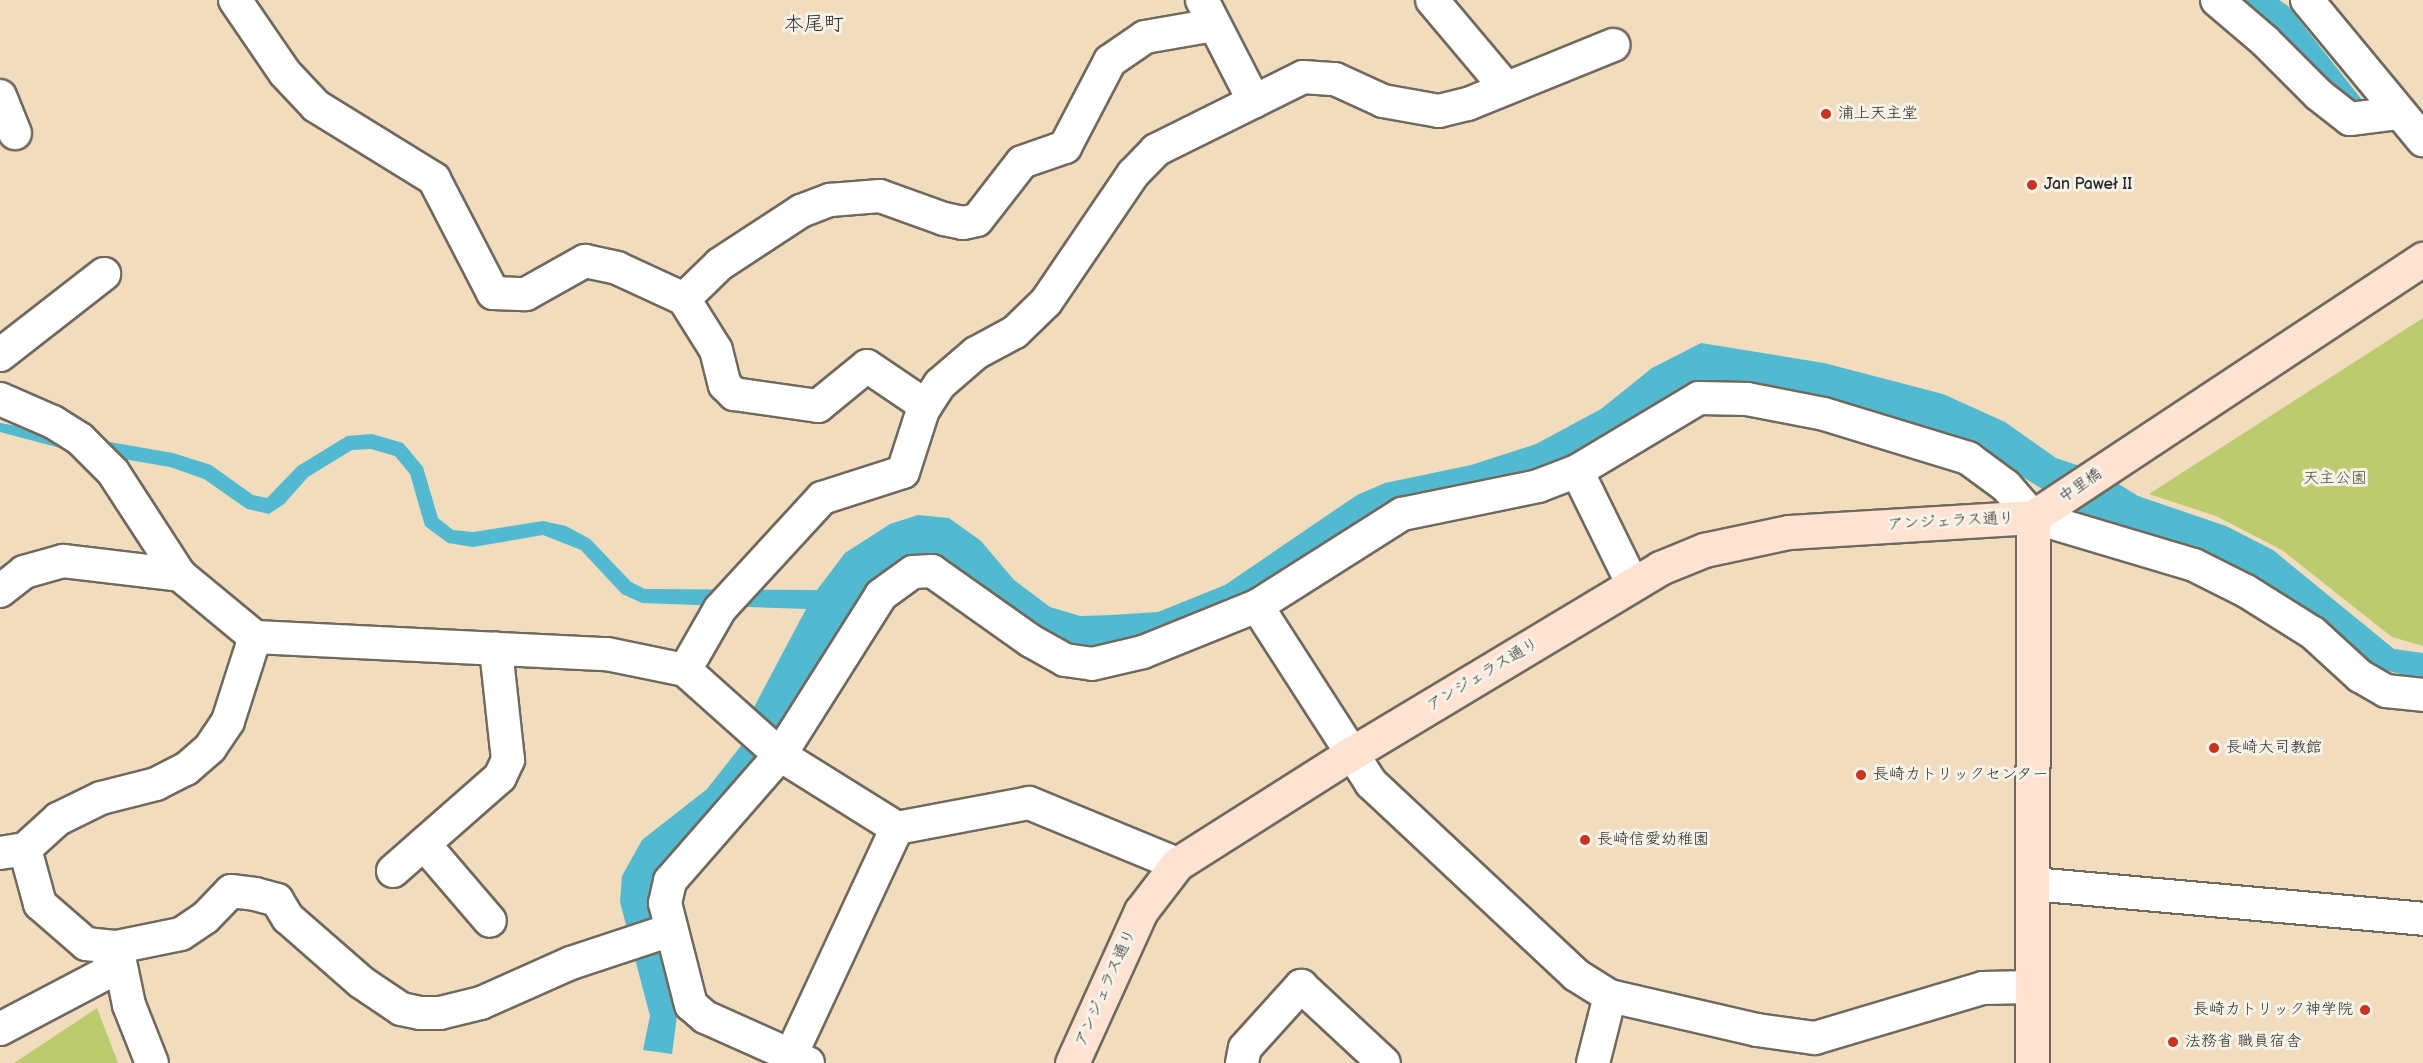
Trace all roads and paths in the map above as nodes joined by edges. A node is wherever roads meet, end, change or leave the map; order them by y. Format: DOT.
graph roads {
  1 [pos="235,0"];
  2 [pos="1432,0"];
  3 [pos="2217,0"];
  4 [pos="2307,0"];
  5 [pos="1208,13"];
  6 [pos="1613,45"];
  7 [pos="1506,88"];
  8 [pos="0,96"];
  9 [pos="1254,101"];
  10 [pos="2398,113"];
  11 [pos="15,133"];
  12 [pos="2423,140"];
  13 [pos="2423,259"];
  14 [pos="104,274"];
  15 [pos="684,299"];
  16 [pos="0,355"];
  17 [pos="0,399"];
  18 [pos="926,406"];
  19 [pos="1577,471"];
  20 [pos="2041,513"];
  21 [pos="180,575"];
  22 [pos="1634,585"];
  23 [pos="0,591"];
  24 [pos="1257,606"];
  25 [pos="255,637"];
  26 [pos="496,649"];
  27 [pos="685,670"];
  28 [pos="2423,695"];
  29 [pos="777,752"];
  30 [pos="1349,755"];
  31 [pos="897,828"];
  32 [pos="424,844"];
  33 [pos="12,851"];
  34 [pos="1177,864"];
  35 [pos="393,871"];
  36 [pos="2033,884"];
  37 [pos="2423,919"];
  38 [pos="490,921"];
  39 [pos="663,932"];
  40 [pos="117,947"];
  41 [pos="2031,987"];
  42 [pos="1610,996"];
  43 [pos="0,1029"];
  44 [pos="799,1059"];
  45 [pos="1079,1061"];
  46 [pos="152,1063"];
  47 [pos="1242,1063"];
  48 [pos="1384,1063"];
  49 [pos="1593,1063"];
  50 [pos="2032,1063"];
  1 -- 15 [label="street"];
  2 -- 7 [label="street"];
  3 -- 10 [label="street"];
  4 -- 10 [label="street"];
  5 -- 9 [label="street"];
  5 -- 15 [label="street"];
  6 -- 7 [label="street"];
  7 -- 9 [label="street"];
  8 -- 11 [label="street"];
  9 -- 18 [label="street"];
  10 -- 12 [label="street"];
  13 -- 20 [label="street, 中里橋"];
  14 -- 16 [label="street"];
  15 -- 18 [label="street"];
  17 -- 21 [label="street"];
  18 -- 27 [label="street"];
  19 -- 20 [label="street"];
  19 -- 22 [label="street"];
  19 -- 24 [label="street"];
  20 -- 22 [label="street, アンジェラス通り"];
  20 -- 28 [label="street"];
  20 -- 36 [label="street"];
  21 -- 23 [label="street"];
  21 -- 25 [label="street"];
  22 -- 30 [label="street, アンジェラス通り"];
  24 -- 29 [label="street"];
  24 -- 30 [label="street"];
  25 -- 26 [label="street"];
  25 -- 33 [label="street"];
  26 -- 27 [label="street"];
  26 -- 32 [label="street"];
  27 -- 29 [label="street"];
  29 -- 31 [label="street"];
  29 -- 39 [label="street"];
  30 -- 34 [label="street, アンジェラス通り"];
  30 -- 42 [label="street"];
  31 -- 34 [label="street"];
  31 -- 44 [label="street"];
  32 -- 35 [label="street"];
  32 -- 38 [label="street"];
  33 -- 40 [label="street"];
  34 -- 45 [label="street, アンジェラス通り"];
  36 -- 37 [label="street"];
  36 -- 41 [label="street"];
  39 -- 40 [label="street"];
  39 -- 44 [label="street"];
  40 -- 43 [label="street"];
  40 -- 46 [label="street"];
  41 -- 42 [label="street"];
  41 -- 50 [label="street"];
  42 -- 49 [label="street"];
  47 -- 48 [label="street"];
}
